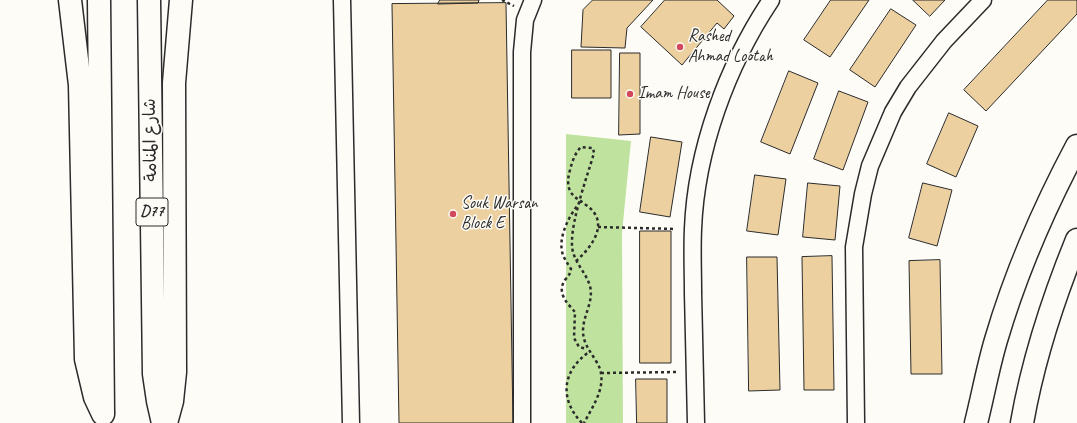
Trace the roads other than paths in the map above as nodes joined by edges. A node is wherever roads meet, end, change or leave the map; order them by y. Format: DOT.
graph roads {
  1 [pos="70,0"];
  2 [pos="99,0"];
  3 [pos="149,0"];
  4 [pos="181,0"];
  5 [pos="342,0"];
  6 [pos="533,0"];
  7 [pos="771,0"];
  8 [pos="983,0"];
  9 [pos="1077,146"];
  10 [pos="1077,240"];
  11 [pos="103,419"];
  12 [pos="165,423"];
  13 [pos="351,423"];
  14 [pos="522,423"];
  15 [pos="696,423"];
  16 [pos="856,423"];
  17 [pos="976,423"];
  18 [pos="1022,423"];
  1 -- 11 [label="main road"];
  2 -- 11 [label="main road"];
  3 -- 12 [label="main road, شارع المنامة / D77"];
  4 -- 12 [label="main road"];
  5 -- 13 [label="street"];
  6 -- 14 [label="street"];
  7 -- 15 [label="street"];
  8 -- 16 [label="street"];
  9 -- 17 [label="main road"];
  10 -- 18 [label="main road"];
}
